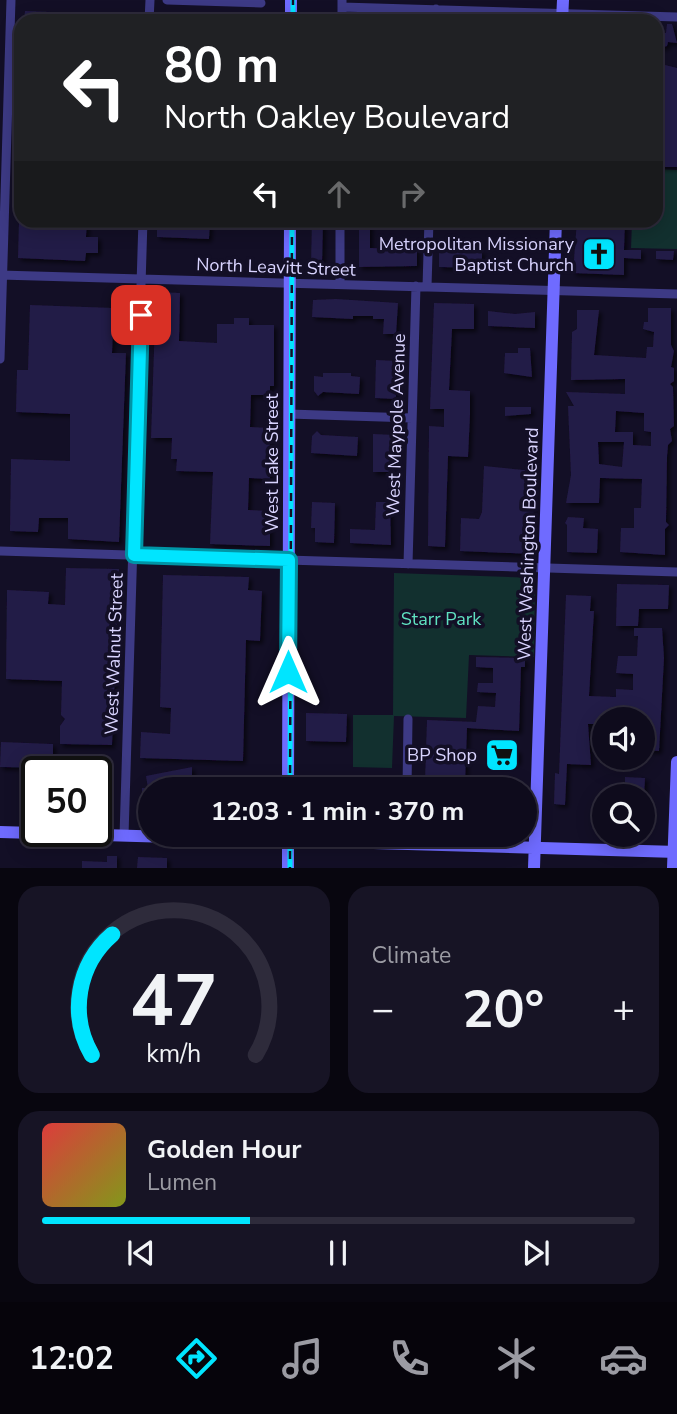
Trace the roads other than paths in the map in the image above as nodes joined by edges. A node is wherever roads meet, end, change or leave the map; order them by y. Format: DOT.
graph roads {
  1 [pos="11,0"];
  2 [pos="167,0"];
  3 [pos="261,3"];
  4 [pos="342,4"];
  5 [pos="420,4"];
  6 [pos="436,9"];
  7 [pos="563,11"];
  8 [pos="436,14"];
  9 [pos="620,14"];
  10 [pos="144,228"];
  11 [pos="290,228"];
  12 [pos="340,228"];
  13 [pos="429,228"];
  14 [pos="556,228"];
  15 [pos="1,275"];
  16 [pos="142,279"];
  17 [pos="290,283"];
  18 [pos="340,284"];
  19 [pos="416,286"];
  20 [pos="428,287"];
  21 [pos="553,290"];
  22 [pos="677,294"];
  23 [pos="0,359"];
  24 [pos="289,414"];
  25 [pos="412,418"];
  26 [pos="0,551"];
  27 [pos="134,555"];
  28 [pos="289,560"];
  29 [pos="408,564"];
  30 [pos="544,568"];
  31 [pos="677,572"];
  32 [pos="408,719"];
  33 [pos="677,762"];
  34 [pos="288,777"];
  35 [pos="407,777"];
  36 [pos="537,812"];
  37 [pos="0,832"];
  38 [pos="124,836"];
  39 [pos="138,836"];
  40 [pos="288,847"];
  41 [pos="536,847"];
  42 [pos="676,852"];
  43 [pos="288,868"];
  44 [pos="534,868"];
  45 [pos="673,868"];
  1 -- 15 [label="street"];
  2 -- 3 [label="street"];
  4 -- 5 [label="street"];
  5 -- 6 [label="street"];
  6 -- 7 [label="street"];
  6 -- 8 [label="street"];
  7 -- 9 [label="street"];
  10 -- 16 [label="street, West Walnut Street"];
  11 -- 17 [label="main road, West Lake Street"];
  12 -- 18 [label="street"];
  13 -- 20 [label="street"];
  14 -- 21 [label="main road, West Washington Boulevard"];
  15 -- 16 [label="street, North Leavitt Street"];
  15 -- 23 [label="street"];
  16 -- 17 [label="street, North Leavitt Street"];
  16 -- 27 [label="street, West Walnut Street"];
  17 -- 18 [label="street, North Leavitt Street"];
  17 -- 24 [label="main road, West Lake Street"];
  18 -- 19 [label="street, North Leavitt Street"];
  19 -- 20 [label="street, North Leavitt Street"];
  19 -- 25 [label="street, West Maypole Avenue"];
  20 -- 21 [label="street, North Leavitt Street"];
  21 -- 22 [label="street, North Leavitt Street"];
  21 -- 30 [label="main road, West Washington Boulevard"];
  24 -- 25 [label="street"];
  24 -- 28 [label="main road, West Lake Street"];
  25 -- 29 [label="street, West Maypole Avenue"];
  26 -- 27 [label="street"];
  27 -- 28 [label="street"];
  27 -- 38 [label="street, West Walnut Street"];
  28 -- 29 [label="street"];
  28 -- 34 [label="main road, West Lake Street"];
  29 -- 30 [label="street"];
  30 -- 31 [label="street"];
  30 -- 36 [label="main road, West Washington Boulevard"];
  32 -- 35 [label="street"];
  33 -- 42 [label="main road"];
  37 -- 38 [label="main road"];
  38 -- 39 [label="main road"];
  40 -- 43 [label="main road"];
  41 -- 42 [label="main road"];
  41 -- 44 [label="main road, West Washington Boulevard"];
  42 -- 45 [label="main road"];
}
